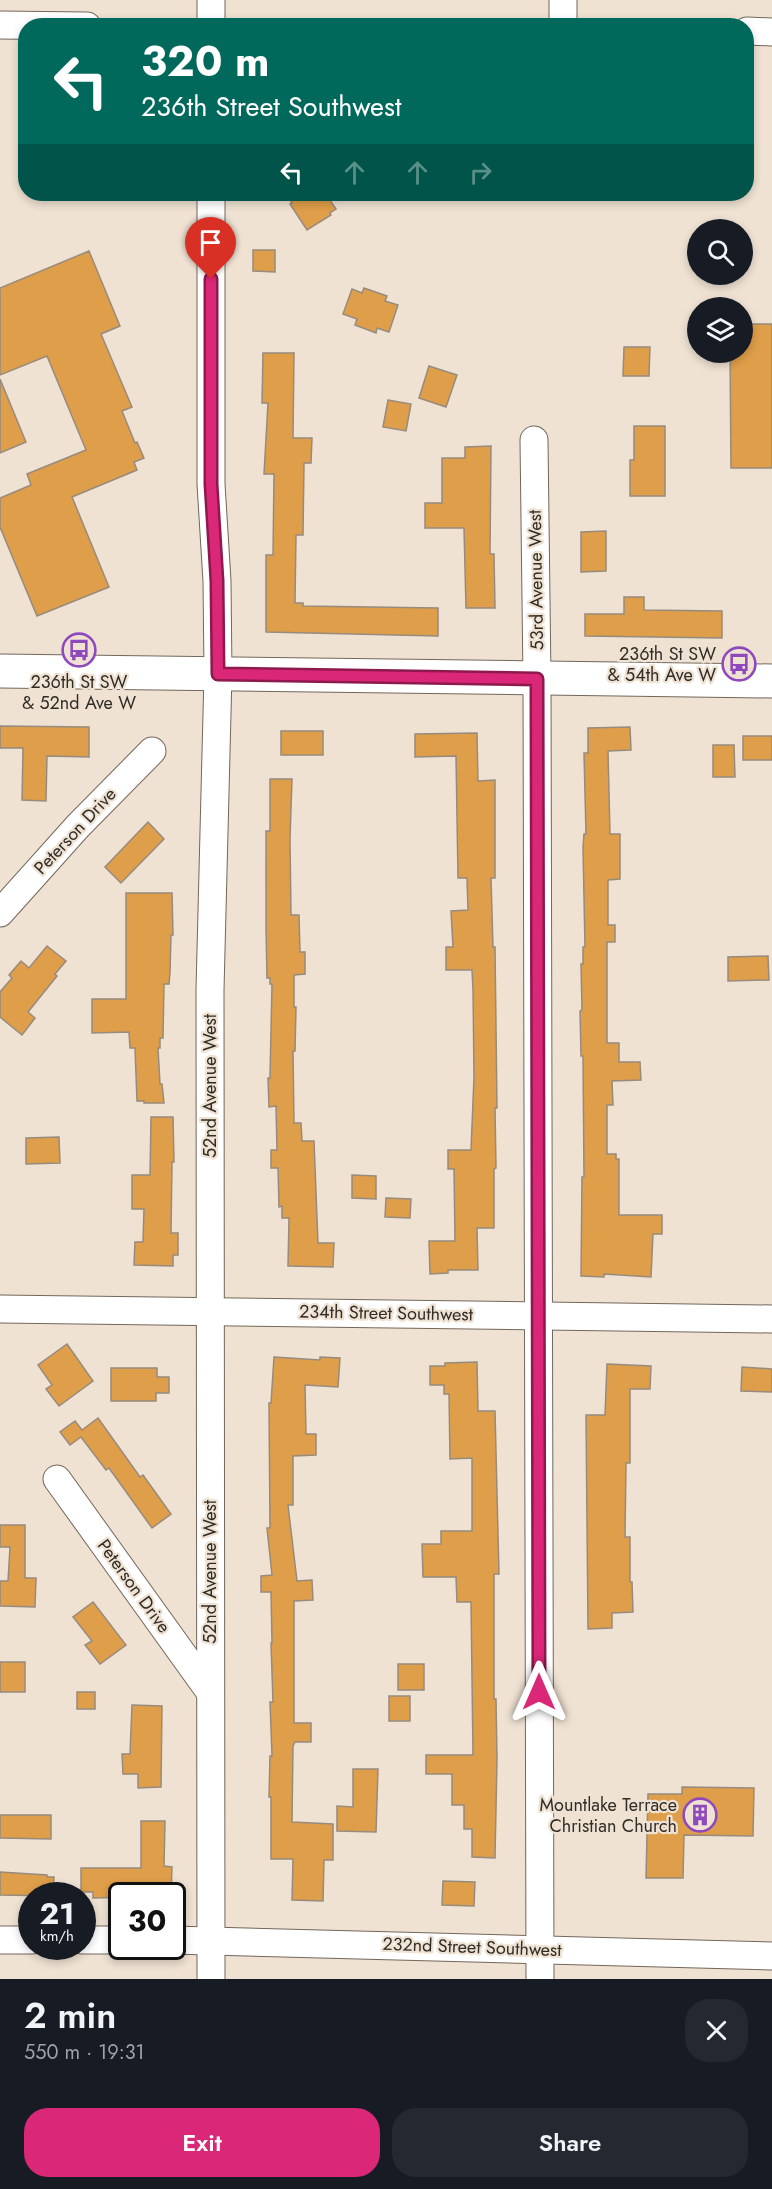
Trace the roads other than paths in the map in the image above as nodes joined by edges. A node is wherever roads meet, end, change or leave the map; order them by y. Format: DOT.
graph roads {
  1 [pos="211,0"];
  2 [pos="563,0"];
  3 [pos="211,18"];
  4 [pos="563,18"];
  5 [pos="0,25"];
  6 [pos="18,25"];
  7 [pos="754,31"];
  8 [pos="772,32"];
  9 [pos="211,201"];
  10 [pos="534,440"];
  11 [pos="0,671"];
  12 [pos="218,674"];
  13 [pos="537,679"];
  14 [pos="772,681"];
  15 [pos="152,751"];
  16 [pos="0,914"];
  17 [pos="0,1308"];
  18 [pos="210,1310"];
  19 [pos="537,1316"];
  20 [pos="772,1319"];
  21 [pos="57,1479"];
  22 [pos="210,1692"];
  23 [pos="0,1940"];
  24 [pos="18,1940"];
  25 [pos="186,1940"];
  26 [pos="211,1940"];
  27 [pos="540,1949"];
  28 [pos="772,1956"];
  29 [pos="211,1979"];
  30 [pos="540,1979"];
  1 -- 3 [label="street"];
  2 -- 4 [label="street"];
  5 -- 6 [label="street"];
  7 -- 8 [label="street"];
  9 -- 12 [label="street, 52nd Avenue West"];
  10 -- 13 [label="street, 53rd Avenue West"];
  11 -- 12 [label="main road"];
  12 -- 13 [label="main road"];
  12 -- 18 [label="street, 52nd Avenue West"];
  13 -- 14 [label="main road"];
  13 -- 19 [label="street, 53rd Avenue West"];
  15 -- 16 [label="street, Peterson Drive"];
  17 -- 18 [label="street, 234th Street Southwest"];
  18 -- 19 [label="street, 234th Street Southwest"];
  18 -- 22 [label="street, 52nd Avenue West"];
  19 -- 20 [label="street, 234th Street Southwest"];
  19 -- 27 [label="street, 53rd Avenue West"];
  21 -- 22 [label="street, Peterson Drive"];
  22 -- 26 [label="street, 52nd Avenue West"];
  23 -- 24 [label="street"];
  25 -- 26 [label="street, 232nd Street Southwest"];
  26 -- 27 [label="street, 232nd Street Southwest"];
  26 -- 29 [label="street, 52nd Avenue West"];
  27 -- 28 [label="street, 232nd Street Southwest"];
  27 -- 30 [label="street, 53rd Avenue West"];
}
